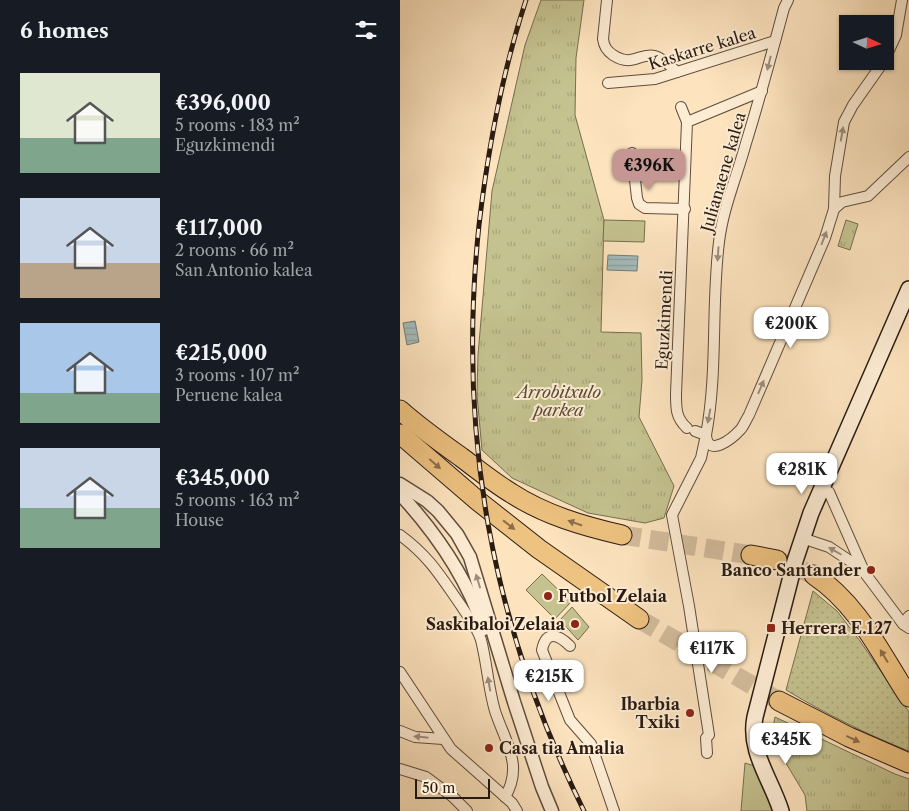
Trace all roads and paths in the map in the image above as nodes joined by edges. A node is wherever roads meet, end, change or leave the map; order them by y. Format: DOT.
graph roads {
  1 [pos="607,0"];
  2 [pos="788,0"];
  3 [pos="902,0"];
  4 [pos="894,39"];
  5 [pos="775,41"];
  6 [pos="877,70"];
  7 [pos="677,72"];
  8 [pos="608,83"];
  9 [pos="762,91"];
  10 [pos="681,107"];
  11 [pos="687,122"];
  12 [pos="632,153"];
  13 [pos="909,157"];
  14 [pos="836,182"];
  15 [pos="854,199"];
  16 [pos="684,209"];
  17 [pos="834,209"];
  18 [pos="909,289"];
  19 [pos="909,312"];
  20 [pos="400,394"];
  21 [pos="400,410"];
  22 [pos="400,434"];
  23 [pos="431,434"];
  24 [pos="706,435"];
  25 [pos="711,446"];
  26 [pos="701,458"];
  27 [pos="400,484"];
  28 [pos="829,492"];
  29 [pos="400,494"];
  30 [pos="400,508"];
  31 [pos="424,522"];
  32 [pos="400,535"];
  33 [pos="622,535"];
  34 [pos="806,539"];
  35 [pos="751,555"];
  36 [pos="778,560"];
  37 [pos="864,572"];
  38 [pos="814,575"];
  39 [pos="639,619"];
  40 [pos="907,623"];
  41 [pos="570,646"];
  42 [pos="400,672"];
  43 [pos="909,697"];
  44 [pos="778,701"];
  45 [pos="400,732"];
  46 [pos="443,738"];
  47 [pos="706,753"];
  48 [pos="909,763"];
  49 [pos="400,770"];
  50 [pos="505,798"];
  51 [pos="467,811"];
  52 [pos="517,811"];
  53 [pos="546,811"];
  54 [pos="552,811"];
  55 [pos="614,811"];
  56 [pos="781,811"];
  57 [pos="790,811"];
  1 -- 7 [label="street"];
  2 -- 5 [label="street, Julianaene kalea"];
  3 -- 4 [label="street"];
  5 -- 7 [label="street, Kaskarre kalea"];
  5 -- 9 [label="street, Julianaene kalea, one-way"];
  14 -- 6 [label="street, one-way"];
  7 -- 8 [label="street, Kaskarre kalea"];
  9 -- 11 [label="street"];
  9 -- 24 [label="street, Julianaene kalea, one-way"];
  10 -- 11 [label="street"];
  11 -- 16 [label="street, Eguzkimendi"];
  12 -- 16 [label="street"];
  13 -- 15 [label="street"];
  14 -- 15 [label="street"];
  14 -- 17 [label="street"];
  15 -- 17 [label="street"];
  16 -- 24 [label="street, Eguzkimendi"];
  25 -- 17 [label="street, one-way"];
  18 -- 34 [label="main road"];
  19 -- 28 [label="main road"];
  20 -- 23 [label="highway"];
  21 -- 23 [label="highway"];
  22 -- 39 [label="highway, one-way"];
  33 -- 23 [label="highway, one-way"];
  24 -- 25 [label="street, Julianaene kalea"];
  24 -- 26 [label="street"];
  25 -- 26 [label="street"];
  26 -- 47 [label="street"];
  54 -- 27 [label="street, one-way"];
  28 -- 34 [label="main road"];
  28 -- 37 [label="street"];
  29 -- 31 [label="street"];
  30 -- 31 [label="street"];
  31 -- 53 [label="street"];
  50 -- 32 [label="street, one-way"];
  37 -- 34 [label="street, one-way"];
  34 -- 56 [label="main road"];
  34 -- 57 [label="main road"];
  35 -- 36 [label="highway"];
  37 -- 40 [label="street"];
  43 -- 38 [label="highway, one-way"];
  41 -- 55 [label="street"];
  42 -- 46 [label="street"];
  44 -- 48 [label="highway, one-way"];
  46 -- 45 [label="street, one-way"];
  46 -- 50 [label="street"];
  49 -- 51 [label="street"];
  50 -- 52 [label="street"];
}
